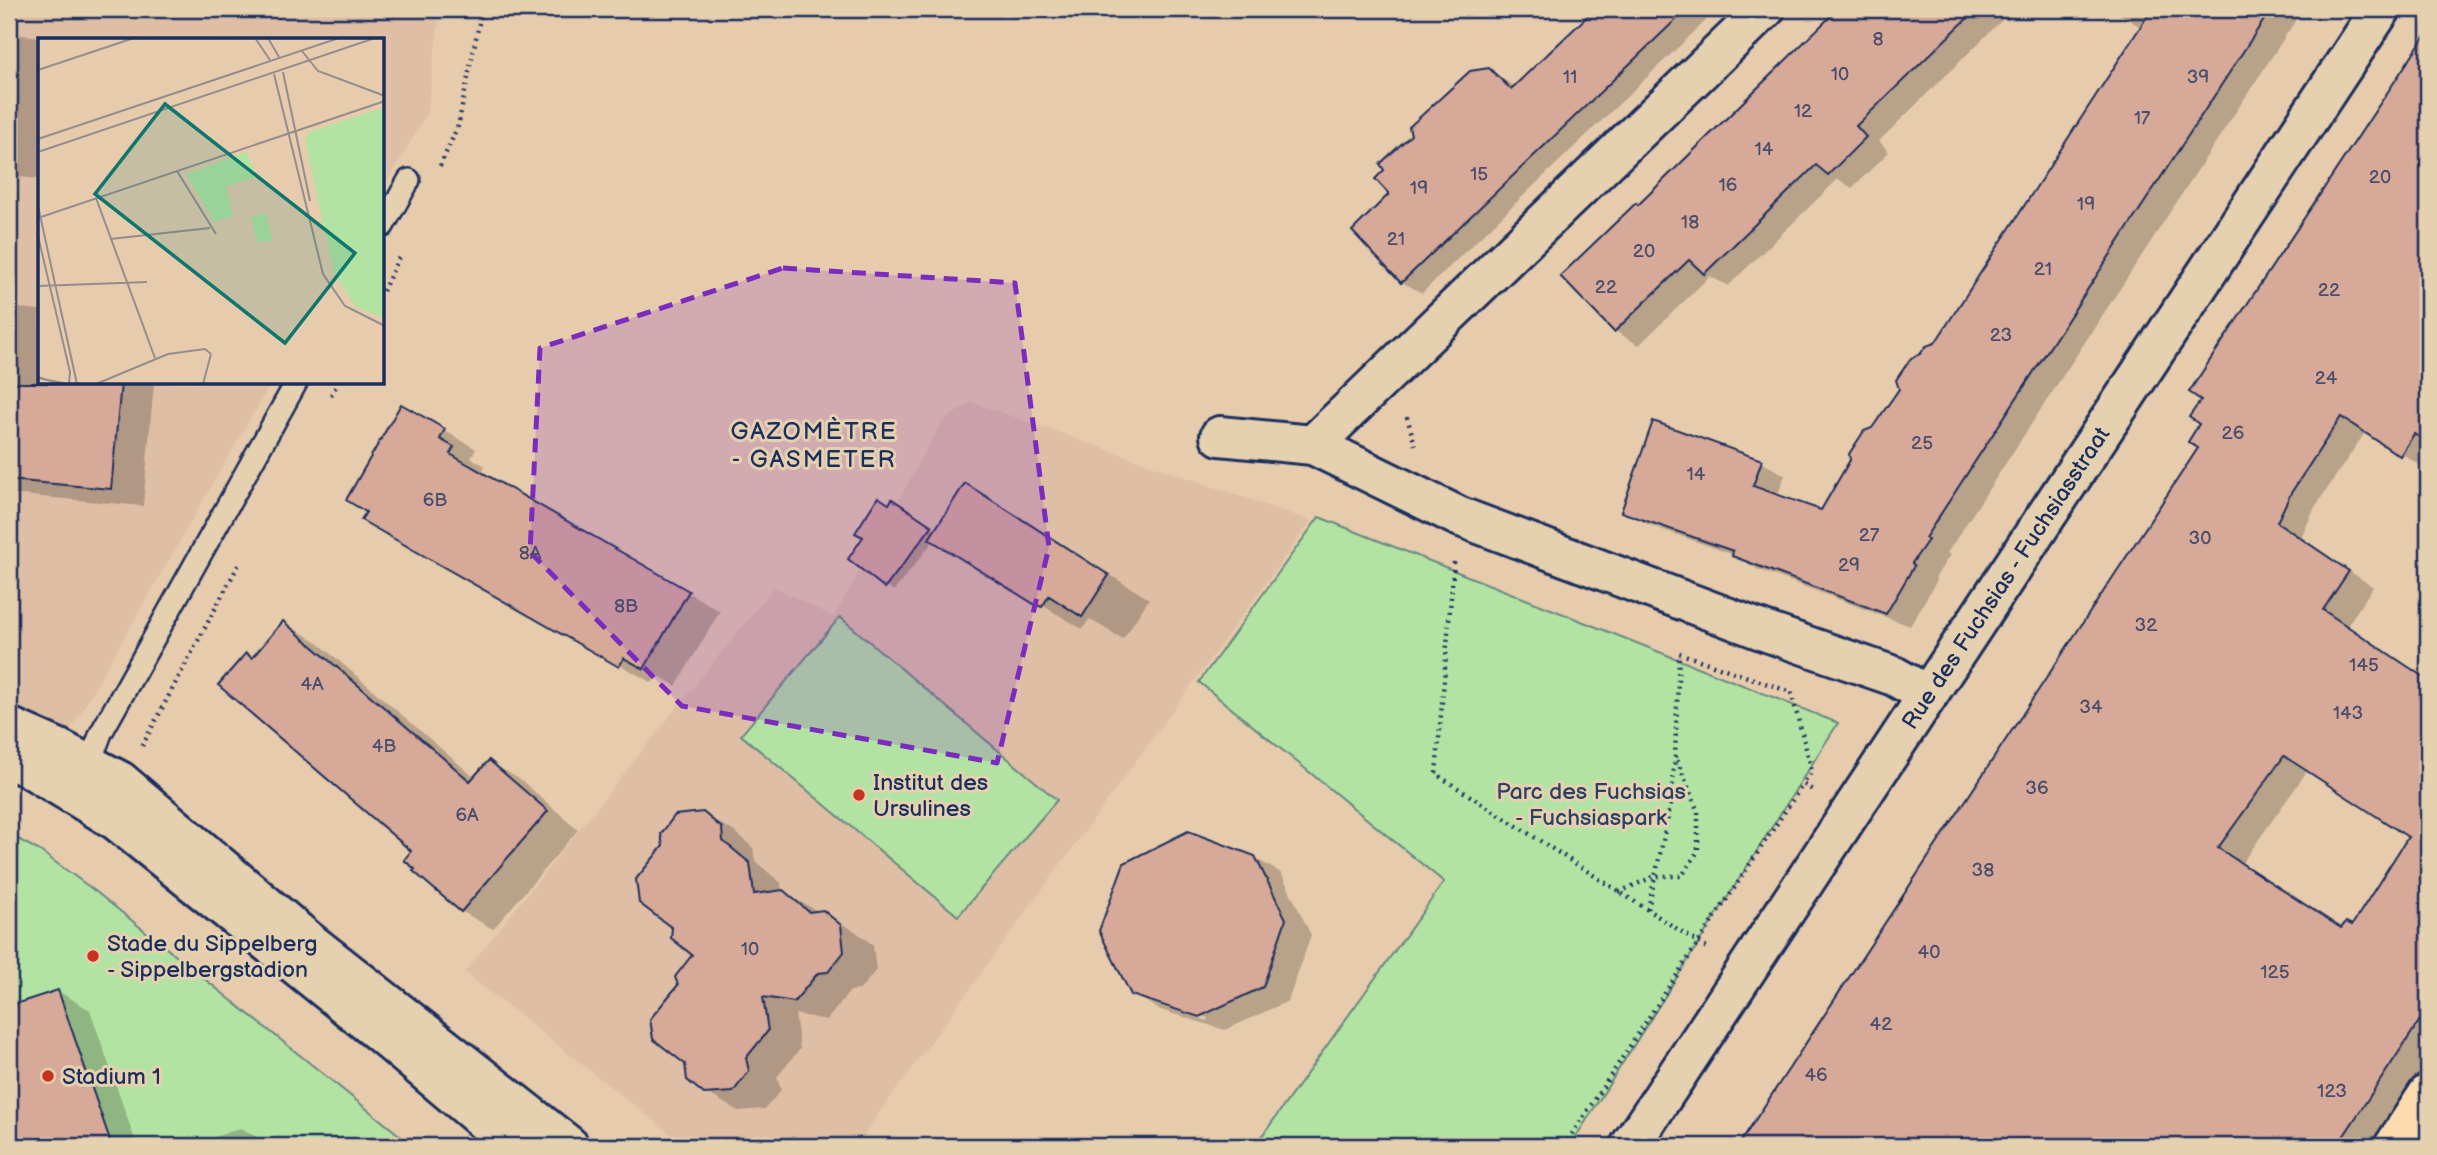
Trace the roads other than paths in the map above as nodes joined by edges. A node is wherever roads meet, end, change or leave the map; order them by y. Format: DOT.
graph roads {
  1 [pos="1765,9"];
  2 [pos="2381,9"];
  3 [pos="409,180"];
  4 [pos="385,222"];
  5 [pos="295,385"];
  6 [pos="1220,436"];
  7 [pos="1313,445"];
  8 [pos="1928,695"];
  9 [pos="9,727"];
  10 [pos="9,760"];
  11 [pos="89,765"];
  12 [pos="2428,1094"];
  13 [pos="514,1146"];
  14 [pos="569,1146"];
  15 [pos="1630,1146"];
  16 [pos="2394,1146"];
  1 -- 7 [label="street"];
  2 -- 8 [label="street, Rue des Fuchsias - Fuchsiasstraat"];
  3 -- 4 [label="lane"];
  5 -- 11 [label="lane"];
  6 -- 7 [label="street"];
  7 -- 8 [label="street"];
  8 -- 15 [label="street, Rue des Fuchsias - Fuchsiasstraat"];
  9 -- 11 [label="street"];
  10 -- 13 [label="street"];
  11 -- 14 [label="street"];
  12 -- 16 [label="main road"];
}
